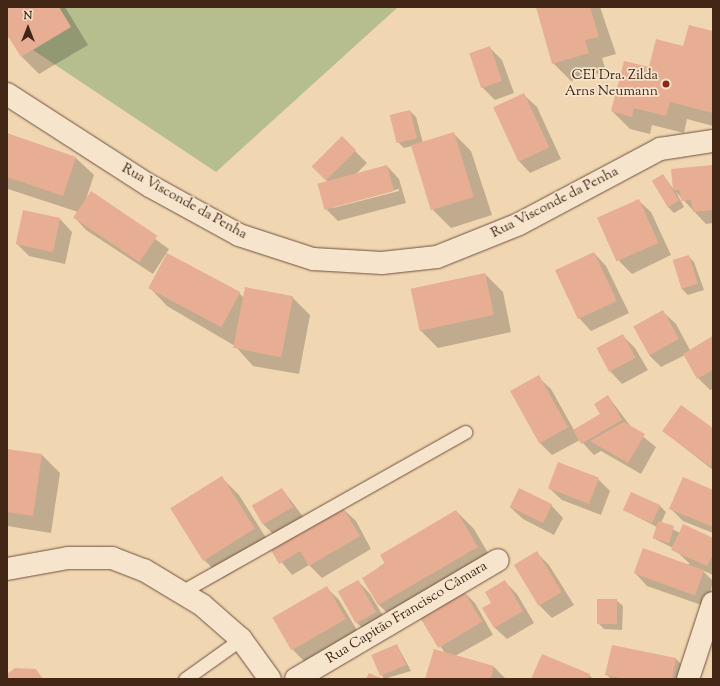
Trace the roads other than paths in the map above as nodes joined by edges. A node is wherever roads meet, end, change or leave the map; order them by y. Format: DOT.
graph roads {
  1 [pos="7,94"];
  2 [pos="713,141"];
  3 [pos="465,432"];
  4 [pos="498,560"];
  5 [pos="7,569"];
  6 [pos="183,591"];
  7 [pos="713,603"];
  8 [pos="240,640"];
  9 [pos="185,679"];
  10 [pos="270,679"];
  11 [pos="296,679"];
  12 [pos="688,679"];
  1 -- 2 [label="street, Rua Visconde da Penha"];
  3 -- 6 [label="lane"];
  4 -- 11 [label="street, Rua Capitão Francisco Câmara"];
  5 -- 6 [label="street"];
  6 -- 8 [label="street"];
  7 -- 12 [label="street"];
  8 -- 9 [label="lane"];
  8 -- 10 [label="street"];
}
